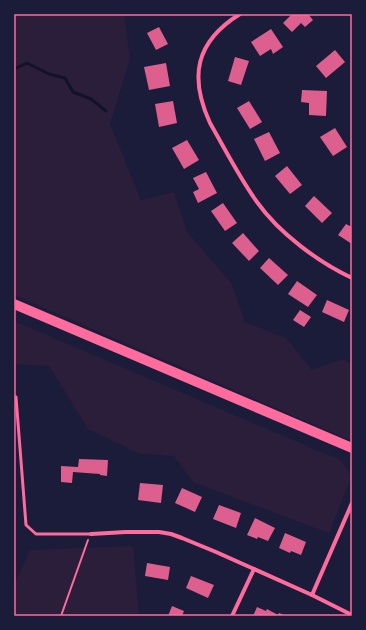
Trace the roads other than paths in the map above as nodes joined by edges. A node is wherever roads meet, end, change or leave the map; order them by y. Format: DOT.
graph roads {
  1 [pos="230,14"];
  2 [pos="240,14"];
  3 [pos="233,18"];
  4 [pos="352,278"];
  5 [pos="14,304"];
  6 [pos="14,397"];
  7 [pos="16,422"];
  8 [pos="352,448"];
  9 [pos="352,503"];
  10 [pos="91,534"];
  11 [pos="254,569"];
  12 [pos="312,595"];
  13 [pos="352,615"];
  14 [pos="232,616"];
  1 -- 3 [label="street"];
  2 -- 3 [label="street"];
  3 -- 4 [label="street"];
  5 -- 8 [label="main road"];
  6 -- 7 [label="lane"];
  7 -- 10 [label="lane"];
  9 -- 12 [label="street"];
  10 -- 11 [label="street"];
  11 -- 12 [label="street"];
  11 -- 14 [label="street"];
  12 -- 13 [label="street"];
}
